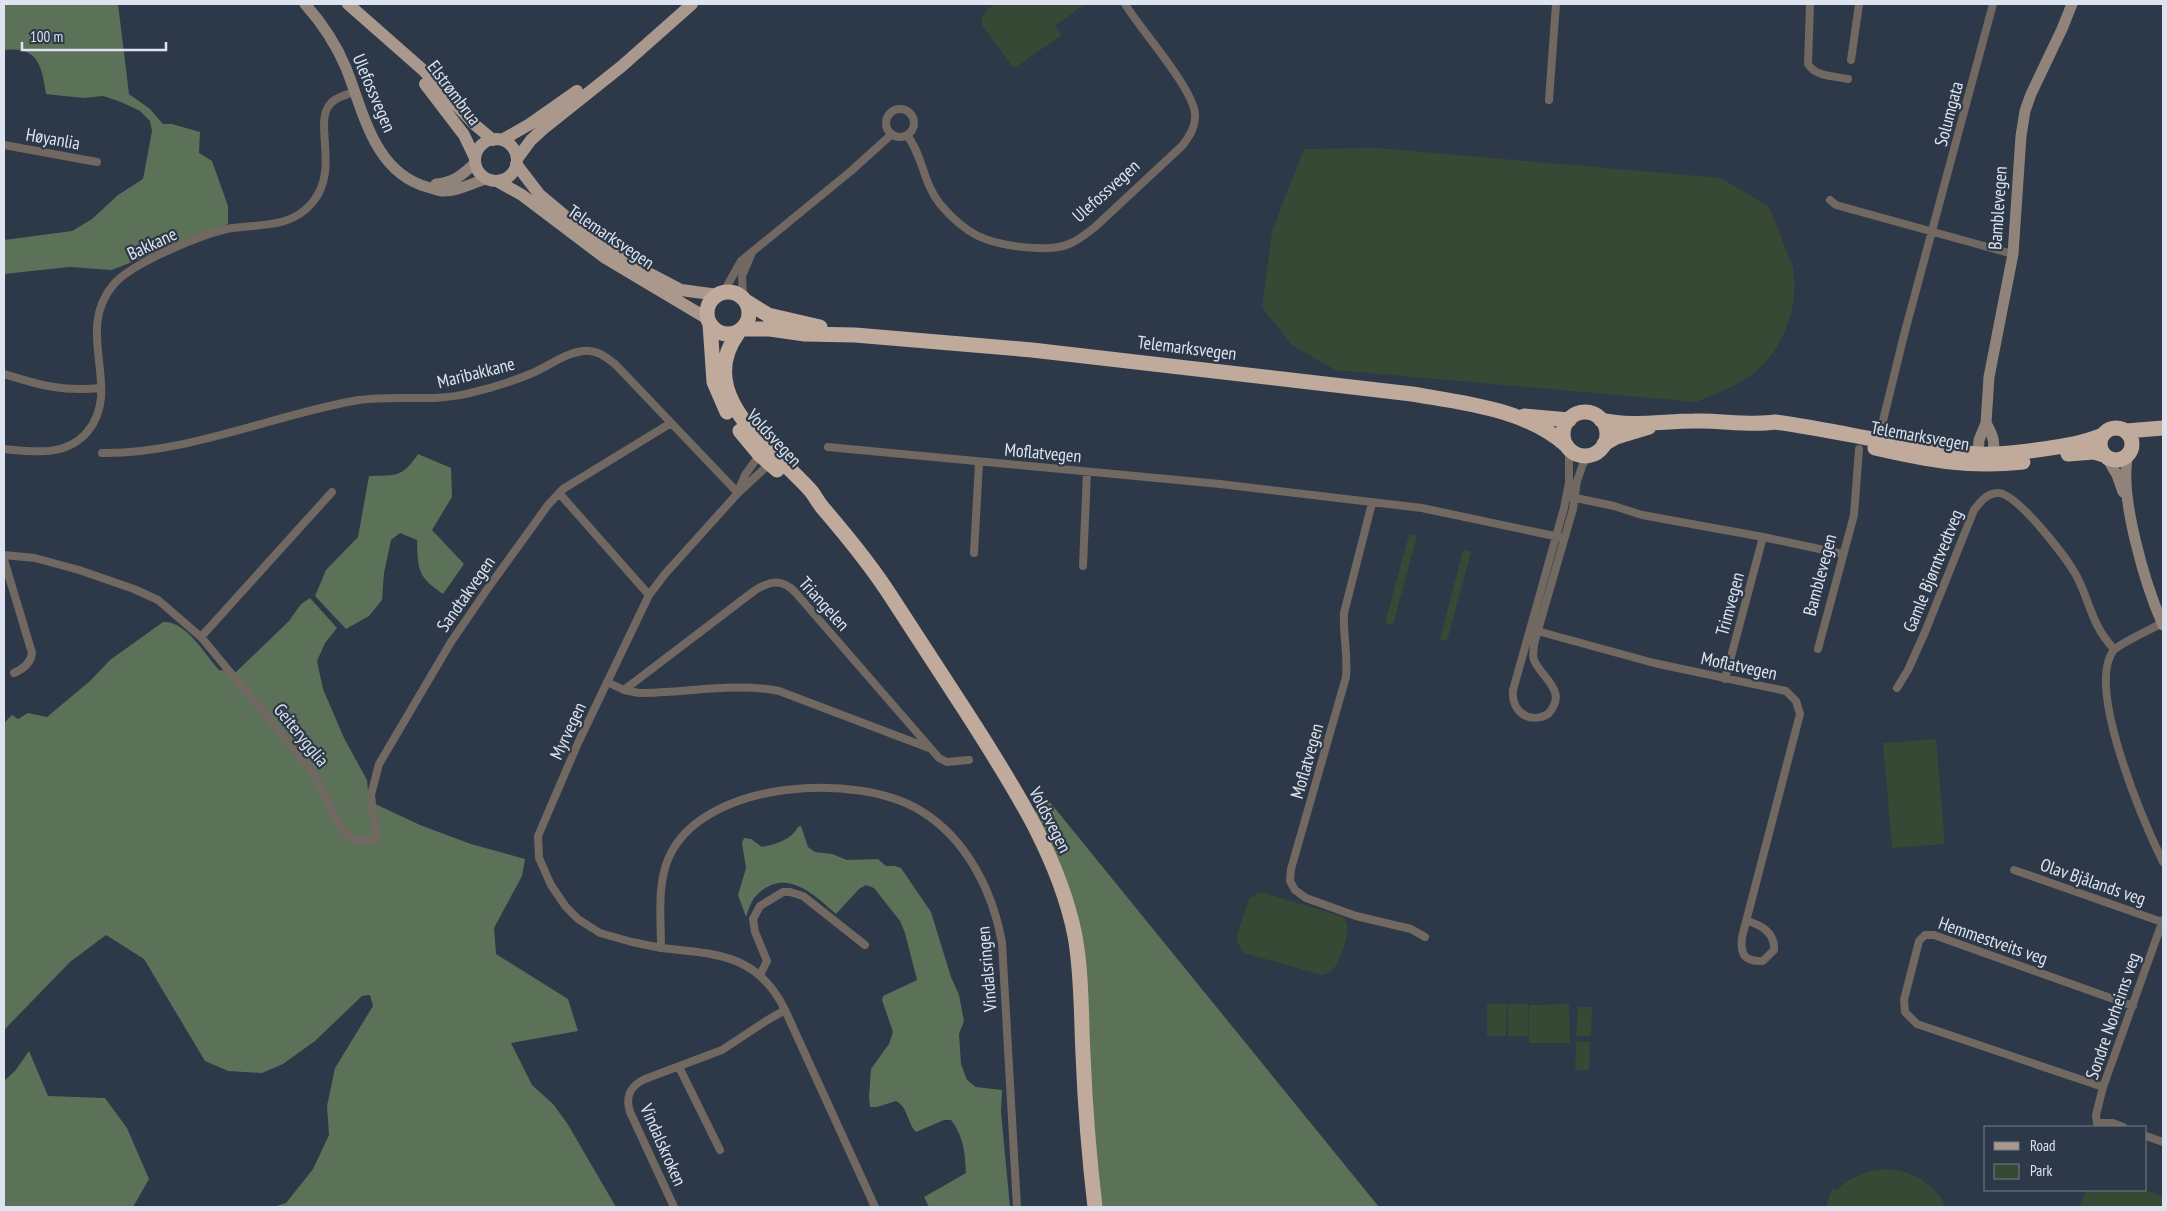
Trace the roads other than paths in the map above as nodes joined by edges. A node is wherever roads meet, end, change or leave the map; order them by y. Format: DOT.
graph roads {
  1 [pos="304,4"];
  2 [pos="348,4"];
  3 [pos="692,4"];
  4 [pos="1125,4"];
  5 [pos="1556,4"];
  6 [pos="1810,4"];
  7 [pos="1859,4"];
  8 [pos="1993,4"];
  9 [pos="2072,4"];
  10 [pos="401,52"];
  11 [pos="635,53"];
  12 [pos="1851,60"];
  13 [pos="1848,79"];
  14 [pos="355,92"];
  15 [pos="1549,100"];
  16 [pos="892,134"];
  17 [pos="907,135"];
  18 [pos="498,140"];
  19 [pos="4,146"];
  20 [pos="475,160"];
  21 [pos="97,162"];
  22 [pos="517,162"];
  23 [pos="492,180"];
  24 [pos="422,185"];
  25 [pos="1830,200"];
  26 [pos="1933,231"];
  27 [pos="755,249"];
  28 [pos="2013,254"];
  29 [pos="720,294"];
  30 [pos="745,300"];
  31 [pos="709,321"];
  32 [pos="741,331"];
  33 [pos="855,335"];
  34 [pos="4,374"];
  35 [pos="101,388"];
  36 [pos="1512,415"];
  37 [pos="1568,420"];
  38 [pos="1601,420"];
  39 [pos="671,423"];
  40 [pos="1662,423"];
  41 [pos="1986,423"];
  42 [pos="2163,428"];
  43 [pos="2126,431"];
  44 [pos="1880,433"];
  45 [pos="2103,434"];
  46 [pos="2163,436"];
  47 [pos="1604,444"];
  48 [pos="828,447"];
  49 [pos="1568,447"];
  50 [pos="4,449"];
  51 [pos="1860,449"];
  52 [pos="2130,452"];
  53 [pos="102,454"];
  54 [pos="766,456"];
  55 [pos="1589,456"];
  56 [pos="2105,456"];
  57 [pos="1985,458"];
  58 [pos="979,462"];
  59 [pos="1086,472"];
  60 [pos="332,492"];
  61 [pos="559,493"];
  62 [pos="738,493"];
  63 [pos="1571,497"];
  64 [pos="1372,503"];
  65 [pos="2131,515"];
  66 [pos="1555,536"];
  67 [pos="1763,537"];
  68 [pos="1564,538"];
  69 [pos="974,553"];
  70 [pos="1843,554"];
  71 [pos="4,556"];
  72 [pos="4,560"];
  73 [pos="1083,566"];
  74 [pos="648,595"];
  75 [pos="2163,624"];
  76 [pos="1530,630"];
  77 [pos="1539,632"];
  78 [pos="201,637"];
  79 [pos="1818,649"];
  80 [pos="2114,649"];
  81 [pos="14,673"];
  82 [pos="1726,678"];
  83 [pos="607,682"];
  84 [pos="1897,688"];
  85 [pos="624,690"];
  86 [pos="929,748"];
  87 [pos="969,760"];
  88 [pos="376,840"];
  89 [pos="2163,862"];
  90 [pos="2014,870"];
  91 [pos="1747,921"];
  92 [pos="2162,921"];
  93 [pos="1425,937"];
  94 [pos="865,945"];
  95 [pos="661,948"];
  96 [pos="760,975"];
  97 [pos="2132,1006"];
  98 [pos="785,1010"];
  99 [pos="679,1068"];
  100 [pos="2103,1087"];
  101 [pos="2120,1126"];
  102 [pos="2147,1136"];
  103 [pos="2163,1142"];
  104 [pos="720,1150"];
  105 [pos="674,1207"];
  106 [pos="875,1207"];
  107 [pos="1017,1207"];
  108 [pos="1095,1207"];
  1 -- 14 [label="street, Ulefossvegen"];
  2 -- 10 [label="main road, Elstrømbrua"];
  3 -- 11 [label="main road"];
  4 -- 17 [label="street, Ulefossvegen"];
  5 -- 15 [label="street"];
  6 -- 13 [label="street"];
  7 -- 12 [label="street"];
  8 -- 26 [label="street, Solumgata"];
  9 -- 28 [label="street, Bamblevegen"];
  10 -- 18 [label="main road, Elstrømbrua"];
  10 -- 20 [label="main road, Elstrømbrua"];
  11 -- 18 [label="main road"];
  11 -- 22 [label="main road"];
  14 -- 24 [label="street, Ulefossvegen"];
  14 -- 35 [label="street, Bakkane"];
  16 -- 17 [label="street"];
  16 -- 17 [label="street"];
  16 -- 27 [label="street"];
  18 -- 20 [label="main road"];
  18 -- 22 [label="main road"];
  19 -- 21 [label="street, Høyanlia"];
  20 -- 23 [label="main road"];
  20 -- 24 [label="street"];
  22 -- 23 [label="main road"];
  22 -- 29 [label="main road, Telemarksvegen"];
  23 -- 24 [label="street, Ulefossvegen"];
  23 -- 31 [label="main road, Telemarksvegen"];
  25 -- 26 [label="street"];
  26 -- 28 [label="street"];
  26 -- 44 [label="street, Solumgata"];
  27 -- 29 [label="street"];
  27 -- 30 [label="street"];
  28 -- 41 [label="street, Bamblevegen"];
  29 -- 30 [label="highway"];
  29 -- 31 [label="highway"];
  30 -- 32 [label="highway"];
  30 -- 33 [label="highway, Telemarksvegen"];
  31 -- 32 [label="highway"];
  31 -- 54 [label="highway, Voldsvegen"];
  32 -- 33 [label="highway, Telemarksvegen"];
  32 -- 54 [label="highway, Voldsvegen"];
  33 -- 36 [label="highway, Telemarksvegen"];
  34 -- 35 [label="street"];
  35 -- 50 [label="street, Bakkane"];
  36 -- 37 [label="highway, Telemarksvegen"];
  36 -- 49 [label="highway, Telemarksvegen"];
  37 -- 38 [label="highway, Telemarksvegen"];
  37 -- 49 [label="highway"];
  38 -- 40 [label="highway, Telemarksvegen"];
  38 -- 47 [label="highway"];
  39 -- 53 [label="street, Maribakkane"];
  39 -- 61 [label="street, Sandtakvegen"];
  39 -- 62 [label="street, Maribakkane"];
  40 -- 47 [label="highway, Telemarksvegen"];
  40 -- 57 [label="highway, Telemarksvegen"];
  41 -- 57 [label="street, Bamblevegen"];
  41 -- 57 [label="street, Bamblevegen"];
  42 -- 43 [label="highway, Telemarksvegen"];
  43 -- 45 [label="highway, Telemarksvegen"];
  43 -- 52 [label="highway"];
  45 -- 56 [label="highway"];
  45 -- 57 [label="highway, Telemarksvegen"];
  46 -- 52 [label="highway, Telemarksvegen"];
  47 -- 55 [label="highway, Telemarksvegen"];
  48 -- 58 [label="street, Moflatvegen"];
  49 -- 55 [label="highway, Telemarksvegen"];
  49 -- 63 [label="street"];
  51 -- 70 [label="street, Bamblevegen"];
  52 -- 56 [label="highway, Telemarksvegen"];
  52 -- 65 [label="street"];
  54 -- 62 [label="street, Myrvegen"];
  54 -- 62 [label="street, Myrvegen"];
  54 -- 108 [label="highway, Voldsvegen"];
  55 -- 63 [label="street"];
  56 -- 57 [label="highway, Telemarksvegen"];
  56 -- 65 [label="street"];
  58 -- 59 [label="street, Moflatvegen"];
  58 -- 69 [label="street, Moflatvegen"];
  59 -- 64 [label="street, Moflatvegen"];
  59 -- 73 [label="street"];
  60 -- 78 [label="street"];
  61 -- 74 [label="street"];
  61 -- 88 [label="street, Sandtakvegen"];
  62 -- 74 [label="street, Myrvegen"];
  63 -- 66 [label="street"];
  63 -- 67 [label="street"];
  63 -- 68 [label="street"];
  64 -- 66 [label="street, Moflatvegen"];
  64 -- 93 [label="street, Moflatvegen"];
  65 -- 75 [label="street"];
  66 -- 68 [label="street, Moflatvegen"];
  66 -- 76 [label="street"];
  67 -- 70 [label="street"];
  67 -- 82 [label="street, Trimvegen"];
  68 -- 77 [label="street"];
  70 -- 79 [label="street, Bamblevegen"];
  71 -- 78 [label="street, Geiterygglia"];
  72 -- 81 [label="street"];
  74 -- 83 [label="street, Myrvegen"];
  75 -- 80 [label="street"];
  76 -- 77 [label="street, Moflatvegen"];
  76 -- 77 [label="street"];
  77 -- 82 [label="street, Moflatvegen"];
  78 -- 88 [label="street, Geiterygglia"];
  80 -- 84 [label="street, Gamle Bjørntvedtveg"];
  80 -- 89 [label="street"];
  82 -- 91 [label="street, Moflatvegen"];
  83 -- 85 [label="street, Triangelen"];
  83 -- 95 [label="street, Myrvegen"];
  85 -- 86 [label="street, Triangelen"];
  85 -- 86 [label="street, Triangelen"];
  86 -- 87 [label="street, Triangelen"];
  90 -- 92 [label="street, Olav Bjålands veg"];
  91 -- 91 [label="street, Moflatvegen"];
  92 -- 97 [label="street, Sondre Norheims veg"];
  94 -- 96 [label="street"];
  95 -- 96 [label="street"];
  95 -- 107 [label="street, Vindalsringen"];
  96 -- 98 [label="street"];
  97 -- 100 [label="street, Sondre Norheims veg"];
  97 -- 100 [label="street, Hemmestveits veg"];
  98 -- 99 [label="street, Vindalskroken"];
  98 -- 106 [label="street"];
  99 -- 104 [label="street"];
  99 -- 105 [label="street, Vindalskroken"];
  100 -- 101 [label="street, Sondre Norheims veg"];
  102 -- 103 [label="street"];
}
